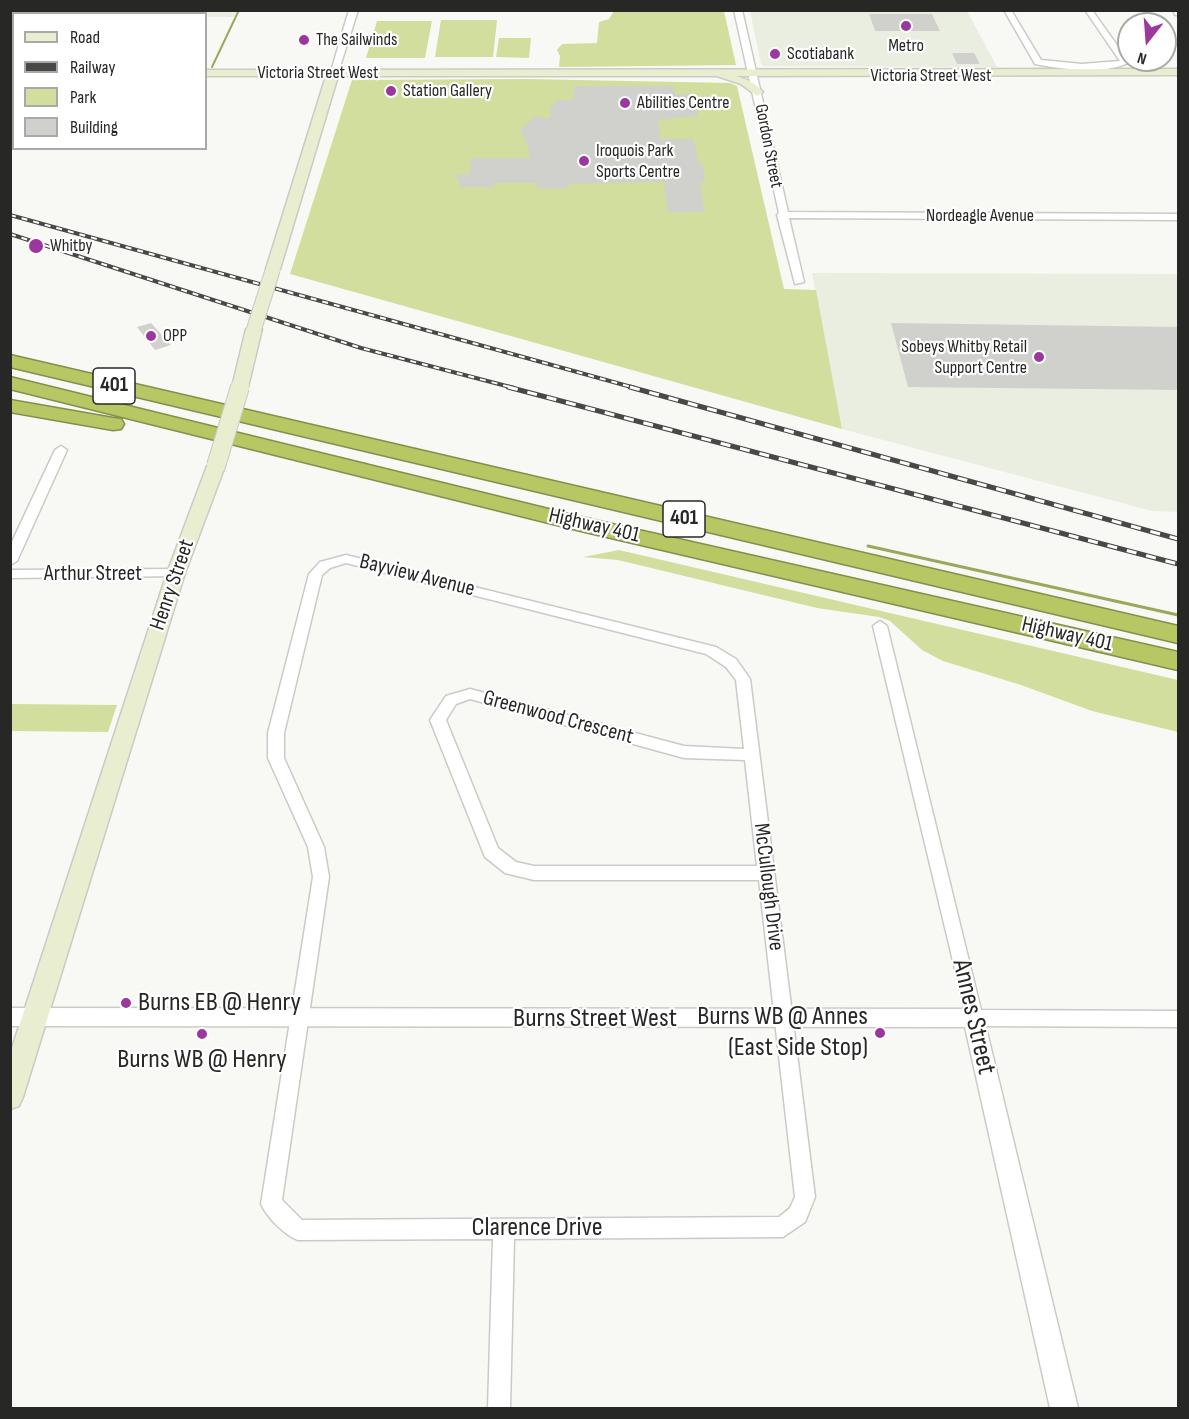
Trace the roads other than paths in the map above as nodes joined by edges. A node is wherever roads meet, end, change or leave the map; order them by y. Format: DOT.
graph roads {
  1 [pos="354,10"];
  2 [pos="738,10"];
  3 [pos="1007,10"];
  4 [pos="1088,10"];
  5 [pos="207,73"];
  6 [pos="333,73"];
  7 [pos="683,73"];
  8 [pos="753,73"];
  9 [pos="1179,75"];
  10 [pos="716,76"];
  11 [pos="757,92"];
  12 [pos="782,216"];
  13 [pos="1179,217"];
  14 [pos="799,282"];
  15 [pos="10,359"];
  16 [pos="103,366"];
  17 [pos="10,383"];
  18 [pos="10,406"];
  19 [pos="61,450"];
  20 [pos="581,524"];
  21 [pos="10,561"];
  22 [pos="176,573"];
  23 [pos="10,574"];
  24 [pos="880,626"];
  25 [pos="1179,635"];
  26 [pos="1179,661"];
  27 [pos="752,755"];
  28 [pos="766,873"];
  29 [pos="23,1017"];
  30 [pos="301,1018"];
  31 [pos="974,1018"];
  32 [pos="785,1019"];
  33 [pos="1179,1019"];
  34 [pos="10,1097"];
  35 [pos="504,1228"];
  36 [pos="499,1408"];
  37 [pos="1064,1408"];
  1 -- 6 [label="street"];
  2 -- 8 [label="street, Gordon Street"];
  3 -- 4 [label="street"];
  5 -- 6 [label="main road, Victoria Street West"];
  6 -- 7 [label="main road, Victoria Street West"];
  6 -- 22 [label="main road, Henry Street, bridge"];
  7 -- 8 [label="main road, Victoria Street West"];
  7 -- 10 [label="main road, Victoria Street West"];
  8 -- 9 [label="main road, Victoria Street West"];
  8 -- 9 [label="main road, Victoria Street West"];
  8 -- 10 [label="main road, Victoria Street West"];
  8 -- 11 [label="street, Gordon Street"];
  10 -- 11 [label="main road"];
  11 -- 12 [label="street, Gordon Street"];
  12 -- 13 [label="street, Nordeagle Avenue"];
  12 -- 14 [label="street, Gordon Street"];
  15 -- 16 [label="highway"];
  15 -- 25 [label="highway, Highway 401 / 401"];
  17 -- 20 [label="highway, Highway 401 / 401"];
  18 -- 20 [label="highway"];
  19 -- 21 [label="street"];
  20 -- 26 [label="highway, Highway 401 / 401"];
  22 -- 23 [label="street, Arthur Street"];
  22 -- 29 [label="main road, Henry Street"];
  24 -- 31 [label="street, Annes Street"];
  27 -- 28 [label="street, McCullough Drive"];
  27 -- 28 [label="street, Greenwood Crescent"];
  27 -- 30 [label="street, Bayview Avenue"];
  28 -- 32 [label="street, McCullough Drive"];
  29 -- 30 [label="street, Burns Street West"];
  29 -- 34 [label="main road, Henry Street"];
  30 -- 32 [label="street, Burns Street West"];
  30 -- 35 [label="street, Clarence Drive"];
  31 -- 32 [label="street, Burns Street West"];
  31 -- 33 [label="street, Burns Street West"];
  31 -- 37 [label="street, Annes Street"];
  32 -- 35 [label="street, Clarence Drive"];
  35 -- 36 [label="street"];
}
